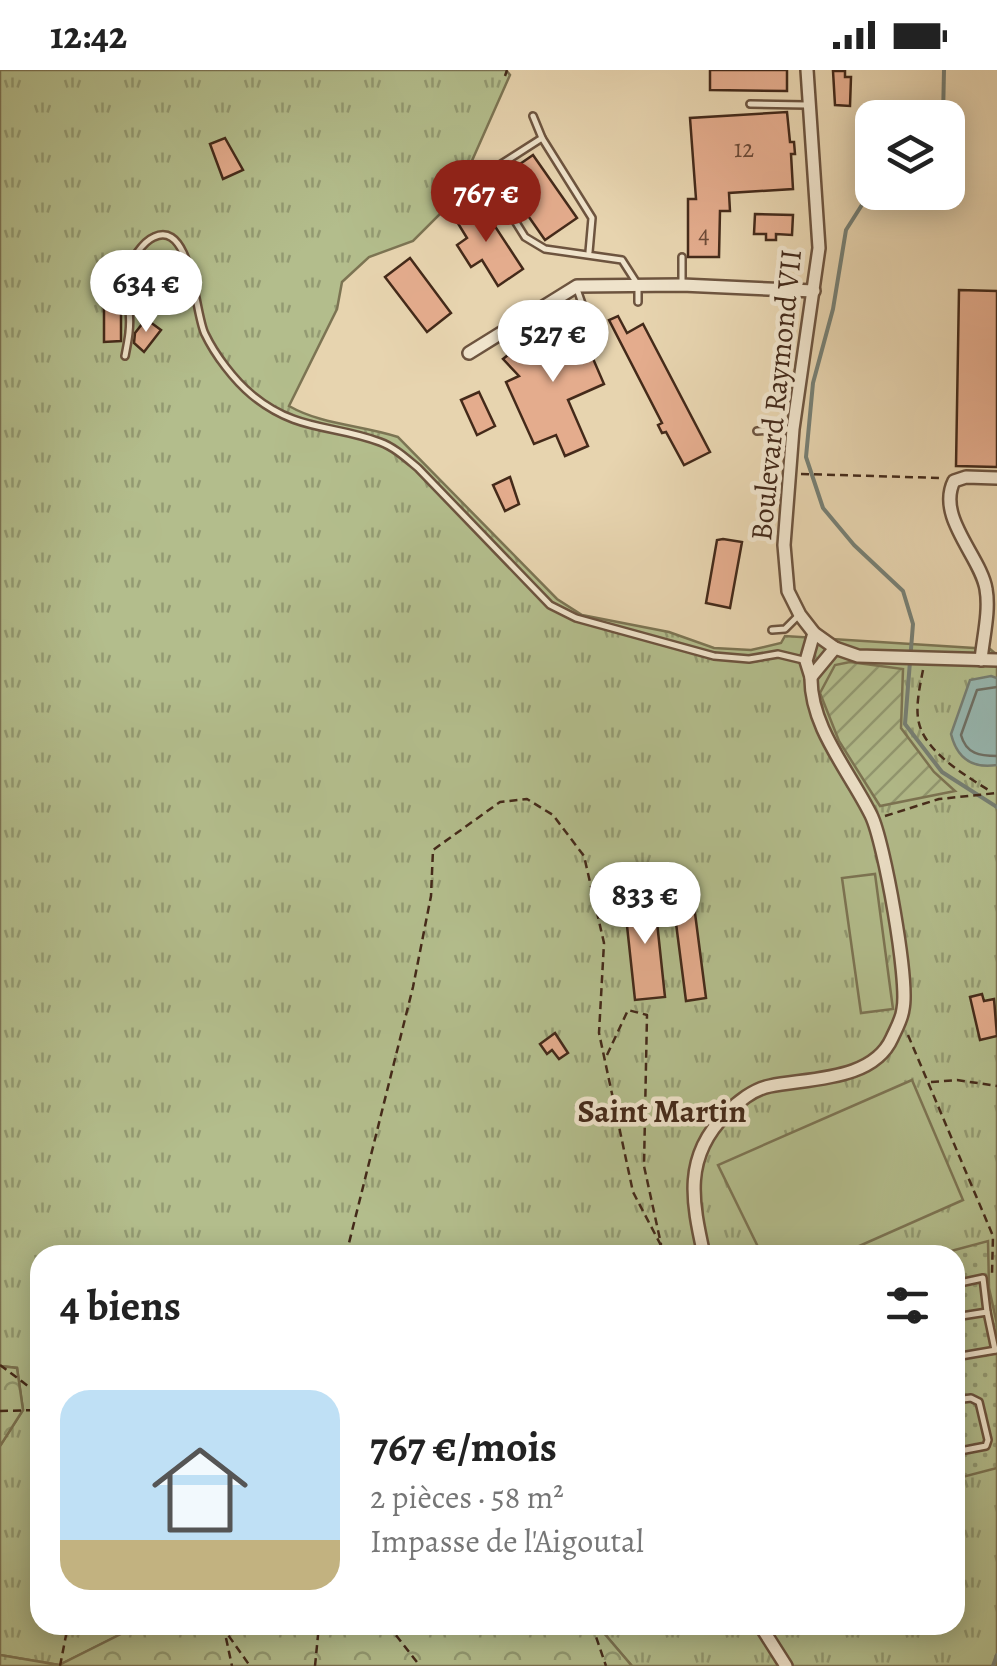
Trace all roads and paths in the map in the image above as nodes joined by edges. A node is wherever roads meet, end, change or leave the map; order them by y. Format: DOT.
graph roads {
  1 [pos="507,70"];
  2 [pos="807,70"];
  3 [pos="504,76"];
  4 [pos="750,104"];
  5 [pos="809,105"];
  6 [pos="533,116"];
  7 [pos="542,138"];
  8 [pos="589,253"];
  9 [pos="682,257"];
  10 [pos="638,285"];
  11 [pos="682,285"];
  12 [pos="577,286"];
  13 [pos="814,291"];
  14 [pos="638,302"];
  15 [pos="590,327"];
  16 [pos="468,352"];
  17 [pos="125,356"];
  18 [pos="793,429"];
  19 [pos="756,431"];
  20 [pos="806,474"];
  21 [pos="997,478"];
  22 [pos="954,481"];
  23 [pos="800,615"];
  24 [pos="772,630"];
  25 [pos="814,634"];
  26 [pos="835,648"];
  27 [pos="806,660"];
  28 [pos="924,660"];
  29 [pos="981,660"];
  30 [pos="997,660"];
  31 [pos="815,672"];
  32 [pos="990,791"];
  33 [pos="997,793"];
  34 [pos="874,820"];
  35 [pos="904,1008"];
  36 [pos="606,1056"];
  37 [pos="930,1082"];
  38 [pos="997,1086"];
  39 [pos="661,1244"];
  40 [pos="348,1245"];
  41 [pos="702,1245"];
  42 [pos="965,1282"];
  43 [pos="991,1288"];
  44 [pos="988,1312"];
  45 [pos="965,1315"];
  46 [pos="996,1350"];
  47 [pos="965,1355"];
  48 [pos="0,1365"];
  49 [pos="30,1388"];
  50 [pos="965,1399"];
  51 [pos="30,1410"];
  52 [pos="0,1411"];
  53 [pos="965,1450"];
  54 [pos="66,1635"];
  55 [pos="225,1635"];
  56 [pos="226,1635"];
  57 [pos="319,1635"];
  58 [pos="396,1635"];
  59 [pos="595,1635"];
  60 [pos="766,1635"];
  61 [pos="60,1666"];
  62 [pos="232,1666"];
  63 [pos="250,1666"];
  64 [pos="315,1666"];
  65 [pos="420,1666"];
  66 [pos="606,1666"];
  67 [pos="786,1666"];
  1 -- 3 [label="path"];
  2 -- 5 [label="street, Boulevard Raymond VII"];
  4 -- 5 [label="lane"];
  5 -- 13 [label="street, Boulevard Raymond VII"];
  6 -- 7 [label="lane"];
  7 -- 8 [label="lane"];
  7 -- 8 [label="lane"];
  8 -- 10 [label="lane"];
  9 -- 11 [label="lane"];
  10 -- 11 [label="street"];
  10 -- 12 [label="street"];
  10 -- 14 [label="lane"];
  11 -- 13 [label="street"];
  12 -- 15 [label="lane"];
  12 -- 16 [label="street"];
  13 -- 18 [label="street, Boulevard Raymond VII"];
  17 -- 27 [label="lane"];
  18 -- 19 [label="lane"];
  18 -- 23 [label="street, Boulevard Raymond VII"];
  20 -- 22 [label="path"];
  21 -- 22 [label="street"];
  22 -- 29 [label="street"];
  23 -- 24 [label="lane"];
  23 -- 25 [label="street, Boulevard Raymond VII"];
  25 -- 26 [label="street, Boulevard Raymond VII"];
  25 -- 27 [label="street"];
  26 -- 28 [label="street, Boulevard Raymond VII"];
  26 -- 31 [label="street"];
  27 -- 31 [label="street"];
  28 -- 29 [label="street, Boulevard Raymond VII"];
  28 -- 32 [label="path"];
  29 -- 30 [label="street, Boulevard Raymond VII"];
  31 -- 34 [label="street"];
  32 -- 33 [label="path"];
  32 -- 34 [label="path"];
  34 -- 35 [label="street"];
  35 -- 37 [label="path"];
  35 -- 41 [label="street"];
  36 -- 39 [label="path"];
  36 -- 39 [label="path"];
  36 -- 40 [label="path"];
  37 -- 38 [label="path"];
  37 -- 43 [label="path"];
  42 -- 44 [label="lane"];
  44 -- 45 [label="lane"];
  44 -- 46 [label="lane"];
  46 -- 47 [label="lane"];
  48 -- 49 [label="path"];
  50 -- 53 [label="lane"];
  51 -- 52 [label="path"];
  54 -- 61 [label="path"];
  55 -- 62 [label="path"];
  56 -- 63 [label="path"];
  57 -- 64 [label="path"];
  58 -- 65 [label="path"];
  59 -- 66 [label="path"];
  60 -- 67 [label="street"];
}
